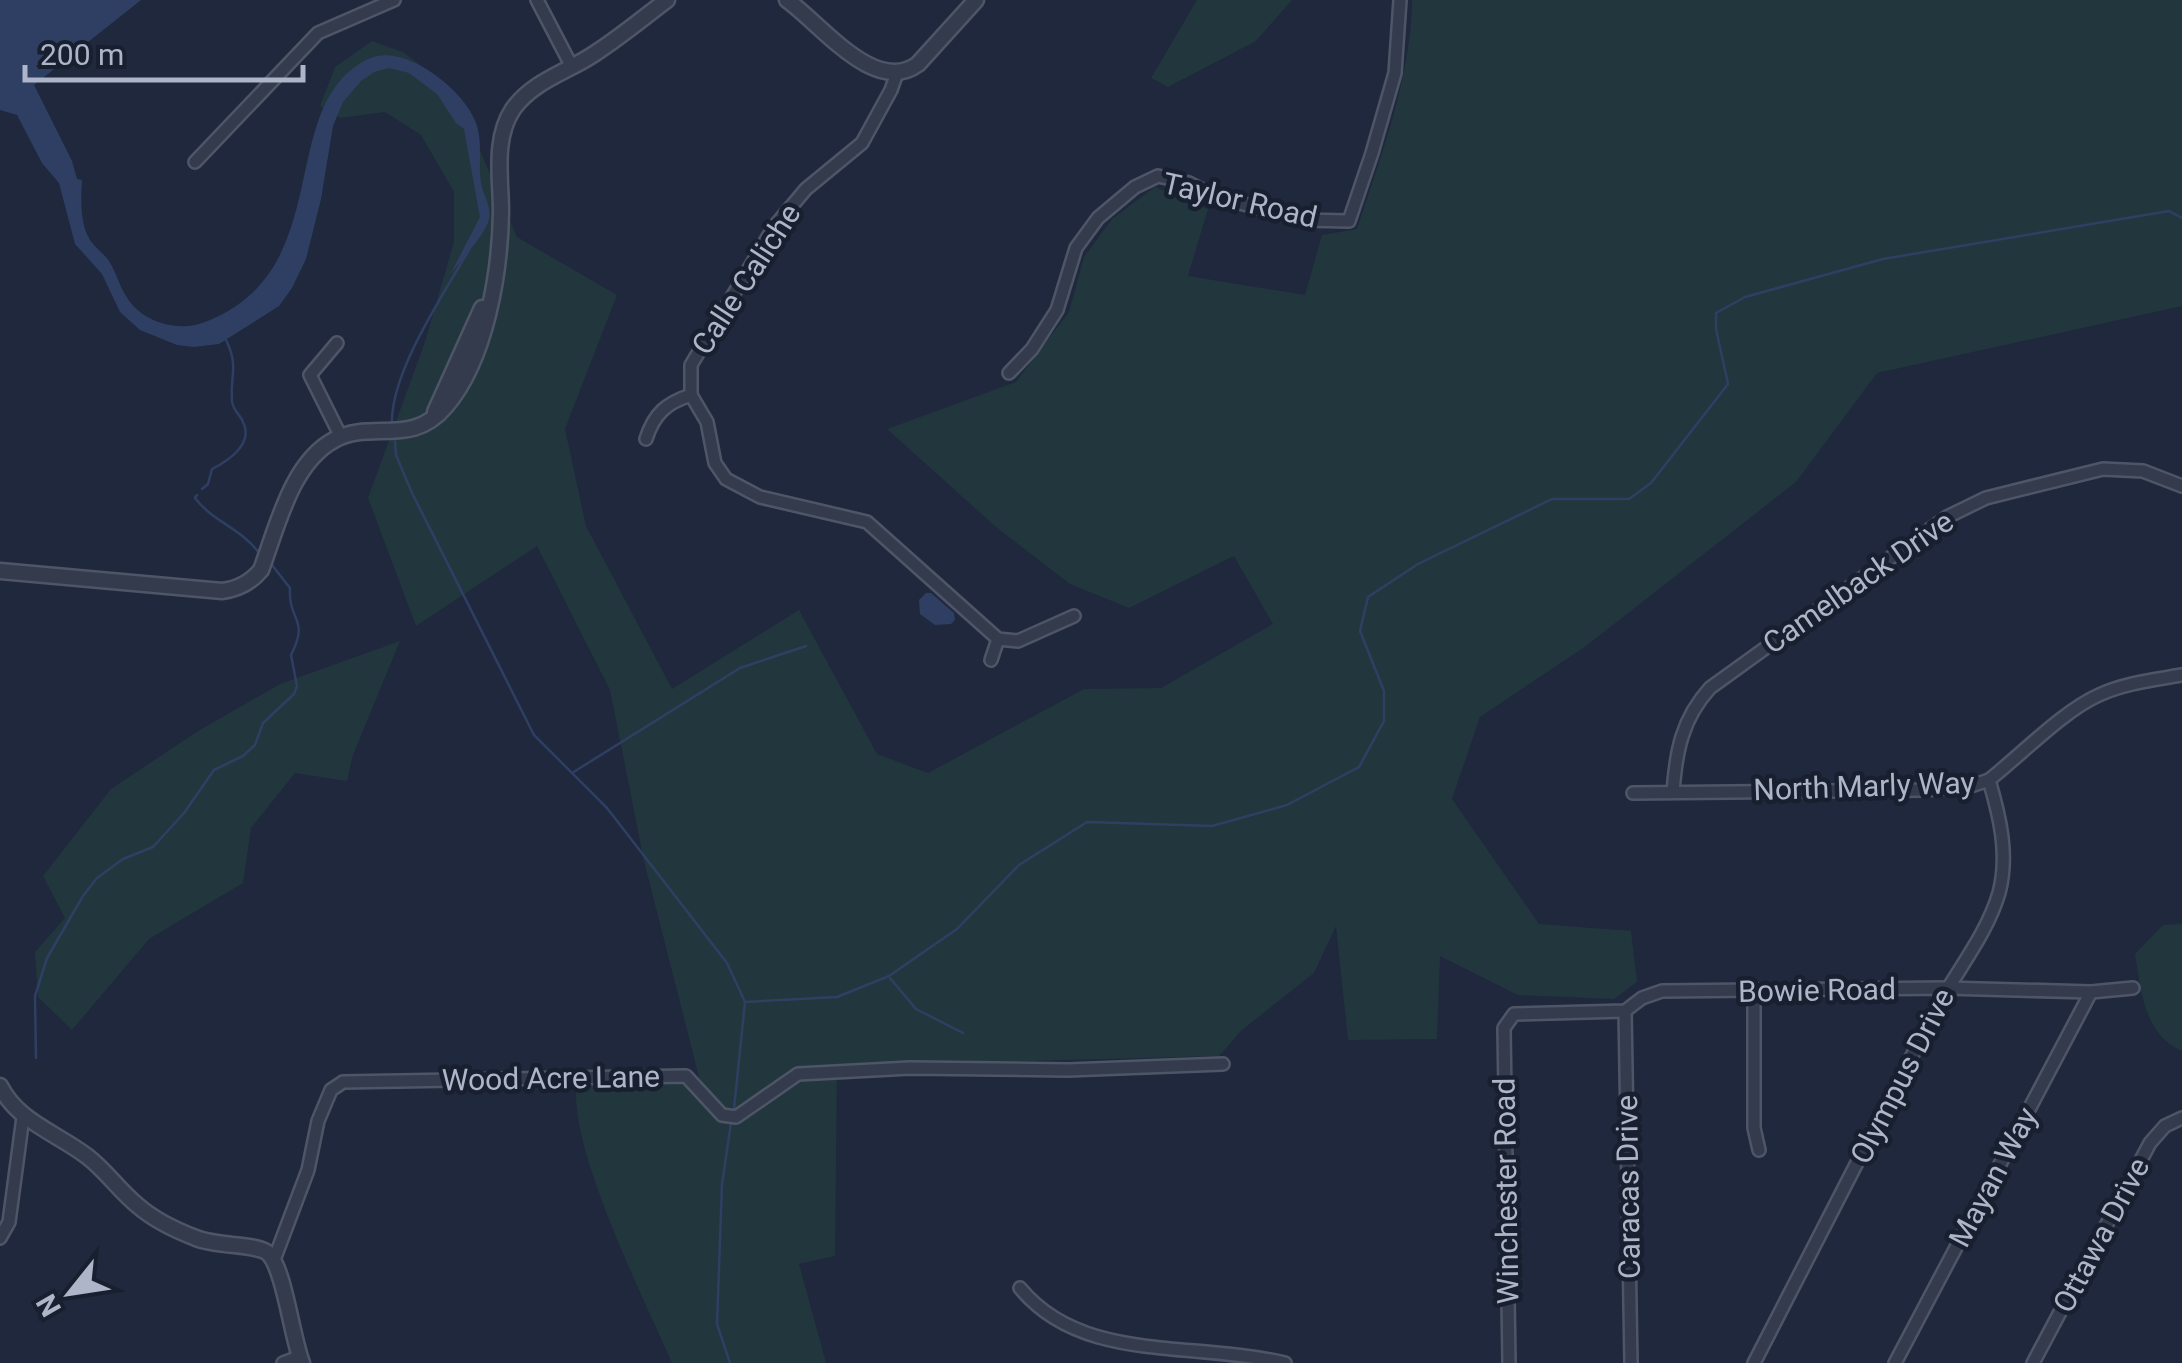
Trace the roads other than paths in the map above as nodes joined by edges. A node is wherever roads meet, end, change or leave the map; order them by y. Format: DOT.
graph roads {
  1 [pos="394,0"];
  2 [pos="537,0"];
  3 [pos="667,0"];
  4 [pos="787,0"];
  5 [pos="976,0"];
  6 [pos="1400,0"];
  7 [pos="572,67"];
  8 [pos="897,74"];
  9 [pos="196,162"];
  10 [pos="338,343"];
  11 [pos="1009,373"];
  12 [pos="690,395"];
  13 [pos="341,437"];
  14 [pos="646,439"];
  15 [pos="2182,486"];
  16 [pos="0,571"];
  17 [pos="1074,616"];
  18 [pos="998,640"];
  19 [pos="992,660"];
  20 [pos="2182,676"];
  21 [pos="1989,780"];
  22 [pos="1673,792"];
  23 [pos="1633,793"];
  24 [pos="1946,988"];
  25 [pos="2133,988"];
  26 [pos="1754,991"];
  27 [pos="2090,992"];
  28 [pos="1624,1011"];
  29 [pos="1508,1020"];
  30 [pos="1223,1064"];
  31 [pos="0,1086"];
  32 [pos="23,1116"];
  33 [pos="2182,1118"];
  34 [pos="1760,1150"];
  35 [pos="0,1238"];
  36 [pos="274,1260"];
  37 [pos="1020,1288"];
  38 [pos="1082,1346"];
  39 [pos="1133,1358"];
  40 [pos="300,1360"];
  41 [pos="283,1363"];
  42 [pos="1285,1363"];
  43 [pos="1509,1363"];
  44 [pos="1631,1363"];
  45 [pos="1754,1363"];
  46 [pos="1895,1363"];
  47 [pos="2033,1363"];
  1 -- 9 [label="street"];
  2 -- 7 [label="street"];
  3 -- 7 [label="street"];
  4 -- 8 [label="street"];
  5 -- 8 [label="street"];
  6 -- 11 [label="street, Taylor Road"];
  7 -- 13 [label="street"];
  8 -- 12 [label="street, Calle Caliche"];
  10 -- 13 [label="street"];
  12 -- 14 [label="street, Calle Caliche"];
  12 -- 18 [label="street"];
  13 -- 16 [label="street"];
  15 -- 22 [label="street, Camelback Drive"];
  17 -- 18 [label="street"];
  18 -- 19 [label="street"];
  20 -- 21 [label="street, North Marly Way"];
  21 -- 22 [label="street, North Marly Way"];
  21 -- 24 [label="street, Olympus Drive"];
  22 -- 23 [label="street, North Marly Way"];
  24 -- 26 [label="street, Bowie Road"];
  24 -- 27 [label="street, Bowie Road"];
  24 -- 45 [label="street, Olympus Drive"];
  25 -- 27 [label="street, Bowie Road"];
  26 -- 28 [label="street, Bowie Road"];
  26 -- 34 [label="street"];
  27 -- 46 [label="street, Mayan Way"];
  28 -- 29 [label="street, Bowie Road"];
  28 -- 44 [label="street, Caracas Drive"];
  29 -- 43 [label="street, Winchester Road"];
  30 -- 36 [label="street, Wood Acre Lane"];
  31 -- 32 [label="street"];
  32 -- 35 [label="street"];
  32 -- 36 [label="street"];
  33 -- 47 [label="street, Ottawa Drive"];
  36 -- 40 [label="street"];
  37 -- 38 [label="street"];
  39 -- 42 [label="street"];
  40 -- 41 [label="street"];
}
